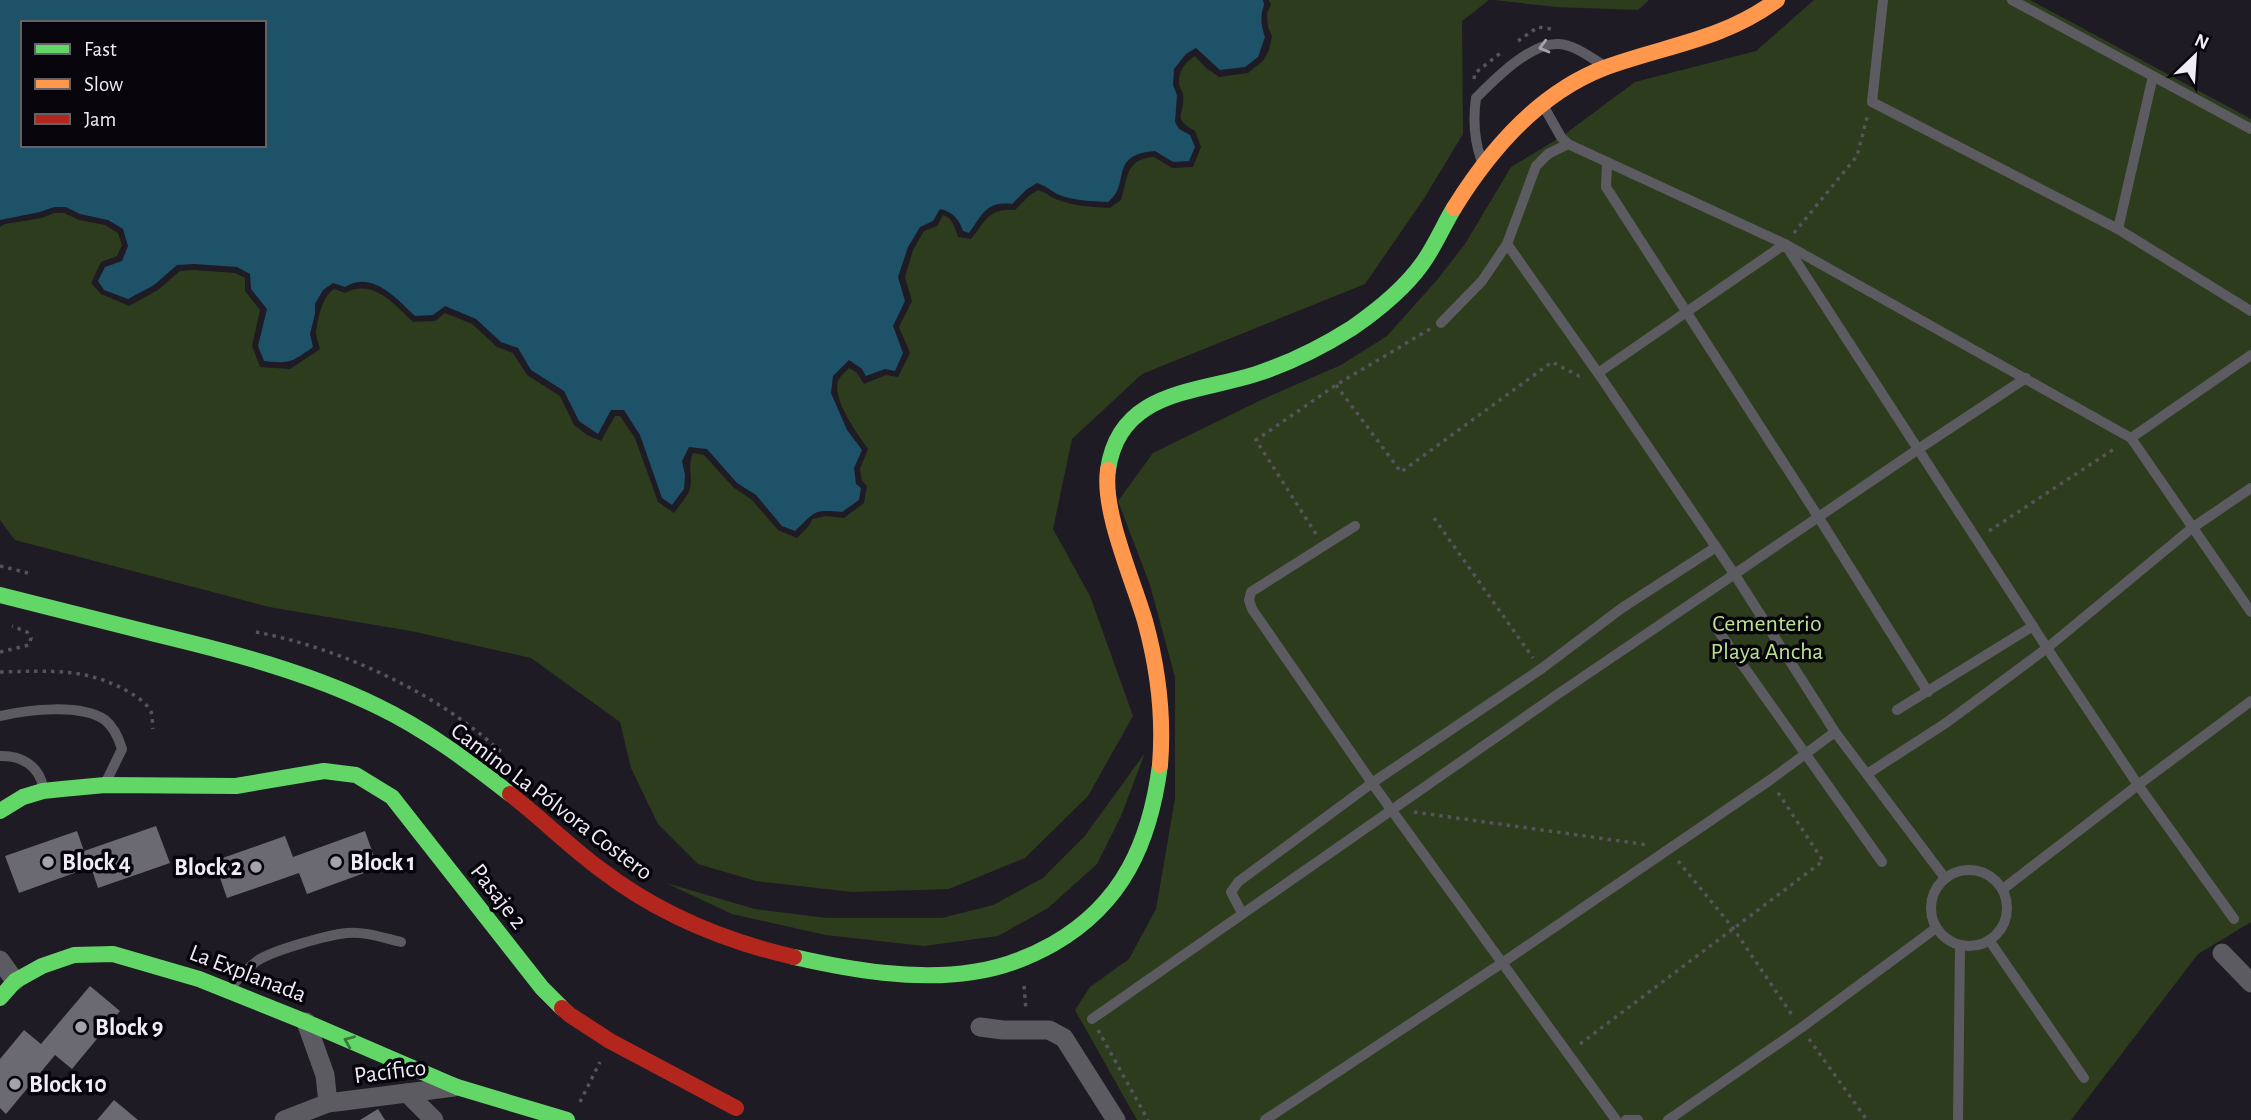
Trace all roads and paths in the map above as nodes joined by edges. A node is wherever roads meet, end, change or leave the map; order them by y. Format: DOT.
graph roads {
  1 [pos="1777,0"];
  2 [pos="1883,0"];
  3 [pos="2012,0"];
  4 [pos="1606,67"];
  5 [pos="2153,76"];
  6 [pos="1872,102"];
  7 [pos="1542,104"];
  8 [pos="2251,129"];
  9 [pos="1568,144"];
  10 [pos="1607,164"];
  11 [pos="1484,167"];
  12 [pos="2118,229"];
  13 [pos="1507,244"];
  14 [pos="1785,244"];
  15 [pos="2251,311"];
  16 [pos="1685,312"];
  17 [pos="1441,323"];
  18 [pos="2251,355"];
  19 [pos="1598,373"];
  20 [pos="2026,378"];
  21 [pos="1336,385"];
  22 [pos="2131,438"];
  23 [pos="1917,450"];
  24 [pos="2251,488"];
  25 [pos="1434,518"];
  26 [pos="1819,518"];
  27 [pos="1355,526"];
  28 [pos="2192,528"];
  29 [pos="1976,540"];
  30 [pos="1324,546"];
  31 [pos="1716,547"];
  32 [pos="0,566"];
  33 [pos="1735,575"];
  34 [pos="39,576"];
  35 [pos="0,595"];
  36 [pos="2251,612"];
  37 [pos="9,625"];
  38 [pos="2033,626"];
  39 [pos="1717,629"];
  40 [pos="248,630"];
  41 [pos="2047,648"];
  42 [pos="0,652"];
  43 [pos="1541,669"];
  44 [pos="0,672"];
  45 [pos="1928,692"];
  46 [pos="2251,701"];
  47 [pos="1897,710"];
  48 [pos="0,716"];
  49 [pos="153,729"];
  50 [pos="1835,732"];
  51 [pos="0,749"];
  52 [pos="1804,755"];
  53 [pos="5,756"];
  54 [pos="508,758"];
  55 [pos="1867,774"];
  56 [pos="1770,780"];
  57 [pos="1372,783"];
  58 [pos="105,785"];
  59 [pos="2138,785"];
  60 [pos="43,791"];
  61 [pos="1391,809"];
  62 [pos="0,811"];
  63 [pos="1668,848"];
  64 [pos="1882,862"];
  65 [pos="1945,878"];
  66 [pos="2003,889"];
  67 [pos="1242,914"];
  68 [pos="2234,919"];
  69 [pos="1733,928"];
  70 [pos="1936,928"];
  71 [pos="1989,940"];
  72 [pos="401,942"];
  73 [pos="1960,945"];
  74 [pos="2222,953"];
  75 [pos="0,960"];
  76 [pos="1021,960"];
  77 [pos="1502,963"];
  78 [pos="15,981"];
  79 [pos="2251,983"];
  80 [pos="228,991"];
  81 [pos="0,998"];
  82 [pos="1092,1019"];
  83 [pos="306,1022"];
  84 [pos="980,1027"];
  85 [pos="1028,1029"];
  86 [pos="610,1041"];
  87 [pos="1567,1054"];
  88 [pos="2084,1077"];
  89 [pos="457,1087"];
  90 [pos="407,1093"];
  91 [pos="328,1103"];
  92 [pos="736,1108"];
  93 [pos="572,1114"];
  94 [pos="284,1120"];
  95 [pos="434,1120"];
  96 [pos="1116,1120"];
  97 [pos="1148,1120"];
  98 [pos="1265,1120"];
  99 [pos="1616,1120"];
  100 [pos="1626,1120"];
  101 [pos="1637,1120"];
  102 [pos="1668,1120"];
  103 [pos="1958,1120"];
  1 -- 4 [label="main road, Camino La Pólvora Costero"];
  2 -- 6 [label="lane"];
  3 -- 5 [label="lane"];
  4 -- 7 [label="main road, Camino La Pólvora Costero"];
  4 -- 11 [label="lane, one-way"];
  5 -- 8 [label="lane"];
  5 -- 12 [label="lane"];
  6 -- 12 [label="lane"];
  6 -- 14 [label="path"];
  7 -- 9 [label="lane"];
  7 -- 11 [label="main road, Camino La Pólvora Costero"];
  9 -- 10 [label="lane"];
  9 -- 13 [label="lane"];
  10 -- 14 [label="lane"];
  10 -- 16 [label="lane"];
  11 -- 76 [label="main road, Camino La Pólvora Costero"];
  12 -- 15 [label="lane"];
  13 -- 17 [label="lane"];
  13 -- 19 [label="lane"];
  14 -- 16 [label="lane"];
  14 -- 20 [label="lane"];
  14 -- 23 [label="lane"];
  16 -- 19 [label="lane"];
  16 -- 26 [label="lane"];
  17 -- 21 [label="path"];
  18 -- 22 [label="lane"];
  19 -- 21 [label="path"];
  19 -- 31 [label="lane"];
  20 -- 22 [label="lane"];
  20 -- 23 [label="lane"];
  21 -- 30 [label="path"];
  22 -- 28 [label="lane"];
  22 -- 29 [label="path"];
  23 -- 26 [label="lane"];
  23 -- 29 [label="lane"];
  24 -- 28 [label="lane"];
  25 -- 43 [label="path"];
  26 -- 33 [label="lane"];
  26 -- 45 [label="lane"];
  27 -- 30 [label="lane"];
  28 -- 36 [label="lane"];
  28 -- 41 [label="lane"];
  29 -- 38 [label="lane"];
  30 -- 57 [label="lane"];
  31 -- 33 [label="lane"];
  31 -- 43 [label="lane"];
  32 -- 34 [label="path"];
  33 -- 50 [label="lane"];
  33 -- 61 [label="lane"];
  35 -- 76 [label="main road, Camino La Pólvora Costero"];
  37 -- 42 [label="path"];
  38 -- 41 [label="lane"];
  38 -- 45 [label="lane"];
  39 -- 52 [label="lane"];
  40 -- 54 [label="path"];
  41 -- 55 [label="lane"];
  41 -- 59 [label="lane"];
  43 -- 57 [label="lane"];
  44 -- 49 [label="path"];
  45 -- 47 [label="lane"];
  46 -- 59 [label="lane"];
  48 -- 58 [label="lane"];
  50 -- 52 [label="lane"];
  50 -- 55 [label="lane"];
  51 -- 53 [label="lane"];
  52 -- 56 [label="lane"];
  52 -- 64 [label="lane"];
  53 -- 60 [label="lane"];
  55 -- 65 [label="lane"];
  56 -- 63 [label="lane"];
  56 -- 69 [label="path"];
  57 -- 61 [label="lane"];
  57 -- 67 [label="lane"];
  58 -- 60 [label="main road"];
  58 -- 86 [label="main road, Pasaje 2"];
  59 -- 66 [label="lane"];
  59 -- 68 [label="lane"];
  60 -- 62 [label="main road"];
  61 -- 63 [label="path"];
  61 -- 67 [label="lane"];
  61 -- 77 [label="lane"];
  63 -- 69 [label="path"];
  63 -- 77 [label="lane"];
  65 -- 66 [label="lane"];
  65 -- 70 [label="lane"];
  66 -- 71 [label="lane"];
  67 -- 82 [label="lane"];
  69 -- 87 [label="path"];
  70 -- 73 [label="lane"];
  70 -- 102 [label="lane"];
  71 -- 73 [label="lane"];
  71 -- 88 [label="lane"];
  72 -- 80 [label="lane"];
  73 -- 103 [label="lane"];
  74 -- 79 [label="street"];
  75 -- 78 [label="street"];
  76 -- 85 [label="path"];
  77 -- 87 [label="lane"];
  77 -- 98 [label="lane"];
  78 -- 80 [label="main road, La Explanada"];
  78 -- 81 [label="main road, La Explanada"];
  80 -- 83 [label="main road, La Explanada"];
  82 -- 97 [label="path"];
  89 -- 83 [label="main road, La Explanada, one-way"];
  83 -- 91 [label="street, Pacífico"];
  84 -- 85 [label="street"];
  85 -- 96 [label="street"];
  86 -- 92 [label="main road, Pasaje 2"];
  86 -- 93 [label="path"];
  87 -- 99 [label="lane"];
  89 -- 90 [label="street, Pacífico"];
  89 -- 93 [label="main road, La Explanada"];
  90 -- 91 [label="street, Pacífico"];
  90 -- 95 [label="street"];
  91 -- 94 [label="street, Pacífico"];
  100 -- 101 [label="lane"];
}
